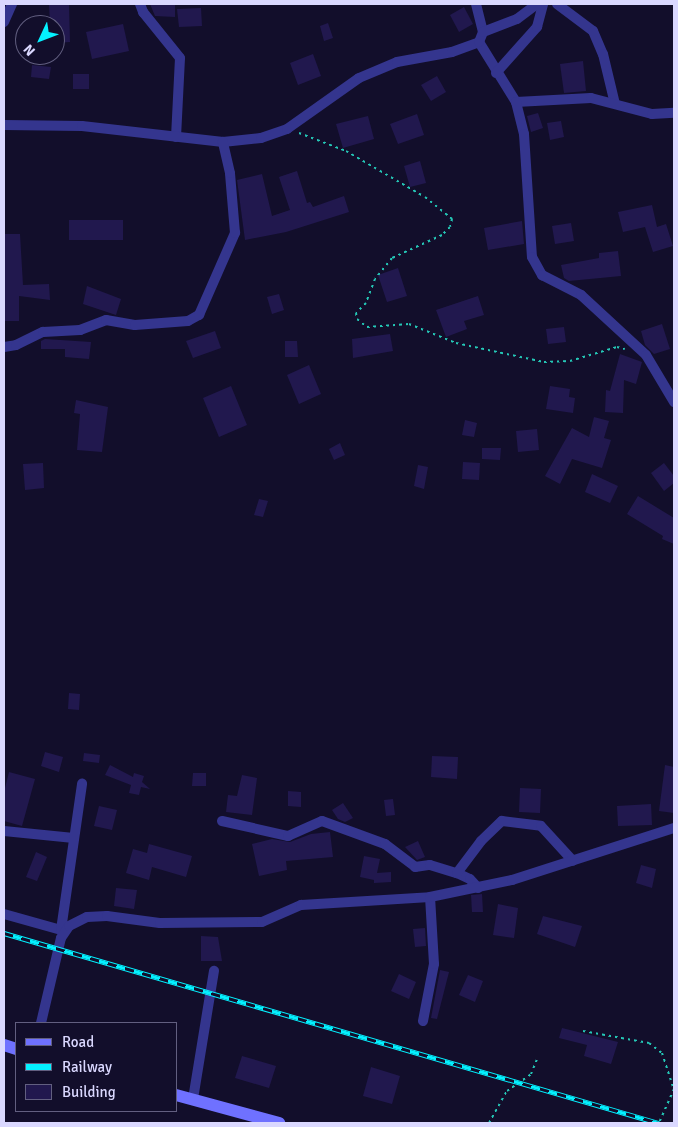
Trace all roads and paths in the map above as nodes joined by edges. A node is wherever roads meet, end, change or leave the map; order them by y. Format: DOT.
graph roads {
  1 [pos="12,4"];
  2 [pos="140,4"];
  3 [pos="476,4"];
  4 [pos="537,4"];
  5 [pos="543,4"];
  6 [pos="557,4"];
  7 [pos="4,22"];
  8 [pos="481,37"];
  9 [pos="496,73"];
  10 [pos="516,102"];
  11 [pos="615,104"];
  12 [pos="674,113"];
  13 [pos="4,125"];
  14 [pos="287,129"];
  15 [pos="176,136"];
  16 [pos="223,142"];
  17 [pos="4,346"];
  18 [pos="627,350"];
  19 [pos="674,402"];
  20 [pos="82,784"];
  21 [pos="222,821"];
  22 [pos="674,828"];
  23 [pos="4,831"];
  24 [pos="74,838"];
  25 [pos="573,861"];
  26 [pos="457,873"];
  27 [pos="478,888"];
  28 [pos="430,897"];
  29 [pos="4,914"];
  30 [pos="63,930"];
  31 [pos="214,971"];
  32 [pos="423,1021"];
  33 [pos="41,1022"];
  34 [pos="583,1031"];
  35 [pos="538,1058"];
  36 [pos="178,1095"];
  37 [pos="193,1099"];
  38 [pos="278,1123"];
  39 [pos="489,1123"];
  40 [pos="659,1123"];
  1 -- 7 [label="street"];
  2 -- 15 [label="street"];
  3 -- 8 [label="street"];
  4 -- 8 [label="street"];
  5 -- 9 [label="street"];
  6 -- 11 [label="street"];
  8 -- 9 [label="street"];
  8 -- 14 [label="street"];
  9 -- 10 [label="street"];
  10 -- 11 [label="street"];
  10 -- 19 [label="street"];
  11 -- 12 [label="street"];
  13 -- 15 [label="street"];
  14 -- 16 [label="street"];
  14 -- 18 [label="path"];
  15 -- 16 [label="street"];
  16 -- 17 [label="street"];
  20 -- 24 [label="street"];
  21 -- 26 [label="street"];
  22 -- 25 [label="street"];
  23 -- 24 [label="street"];
  24 -- 30 [label="street"];
  25 -- 26 [label="street"];
  25 -- 27 [label="street"];
  26 -- 27 [label="street"];
  27 -- 28 [label="street"];
  28 -- 30 [label="street"];
  28 -- 32 [label="street"];
  29 -- 30 [label="street"];
  30 -- 33 [label="street"];
  31 -- 37 [label="street"];
  34 -- 40 [label="path"];
  35 -- 39 [label="path"];
  36 -- 37 [label="main road"];
  37 -- 38 [label="main road"];
}
